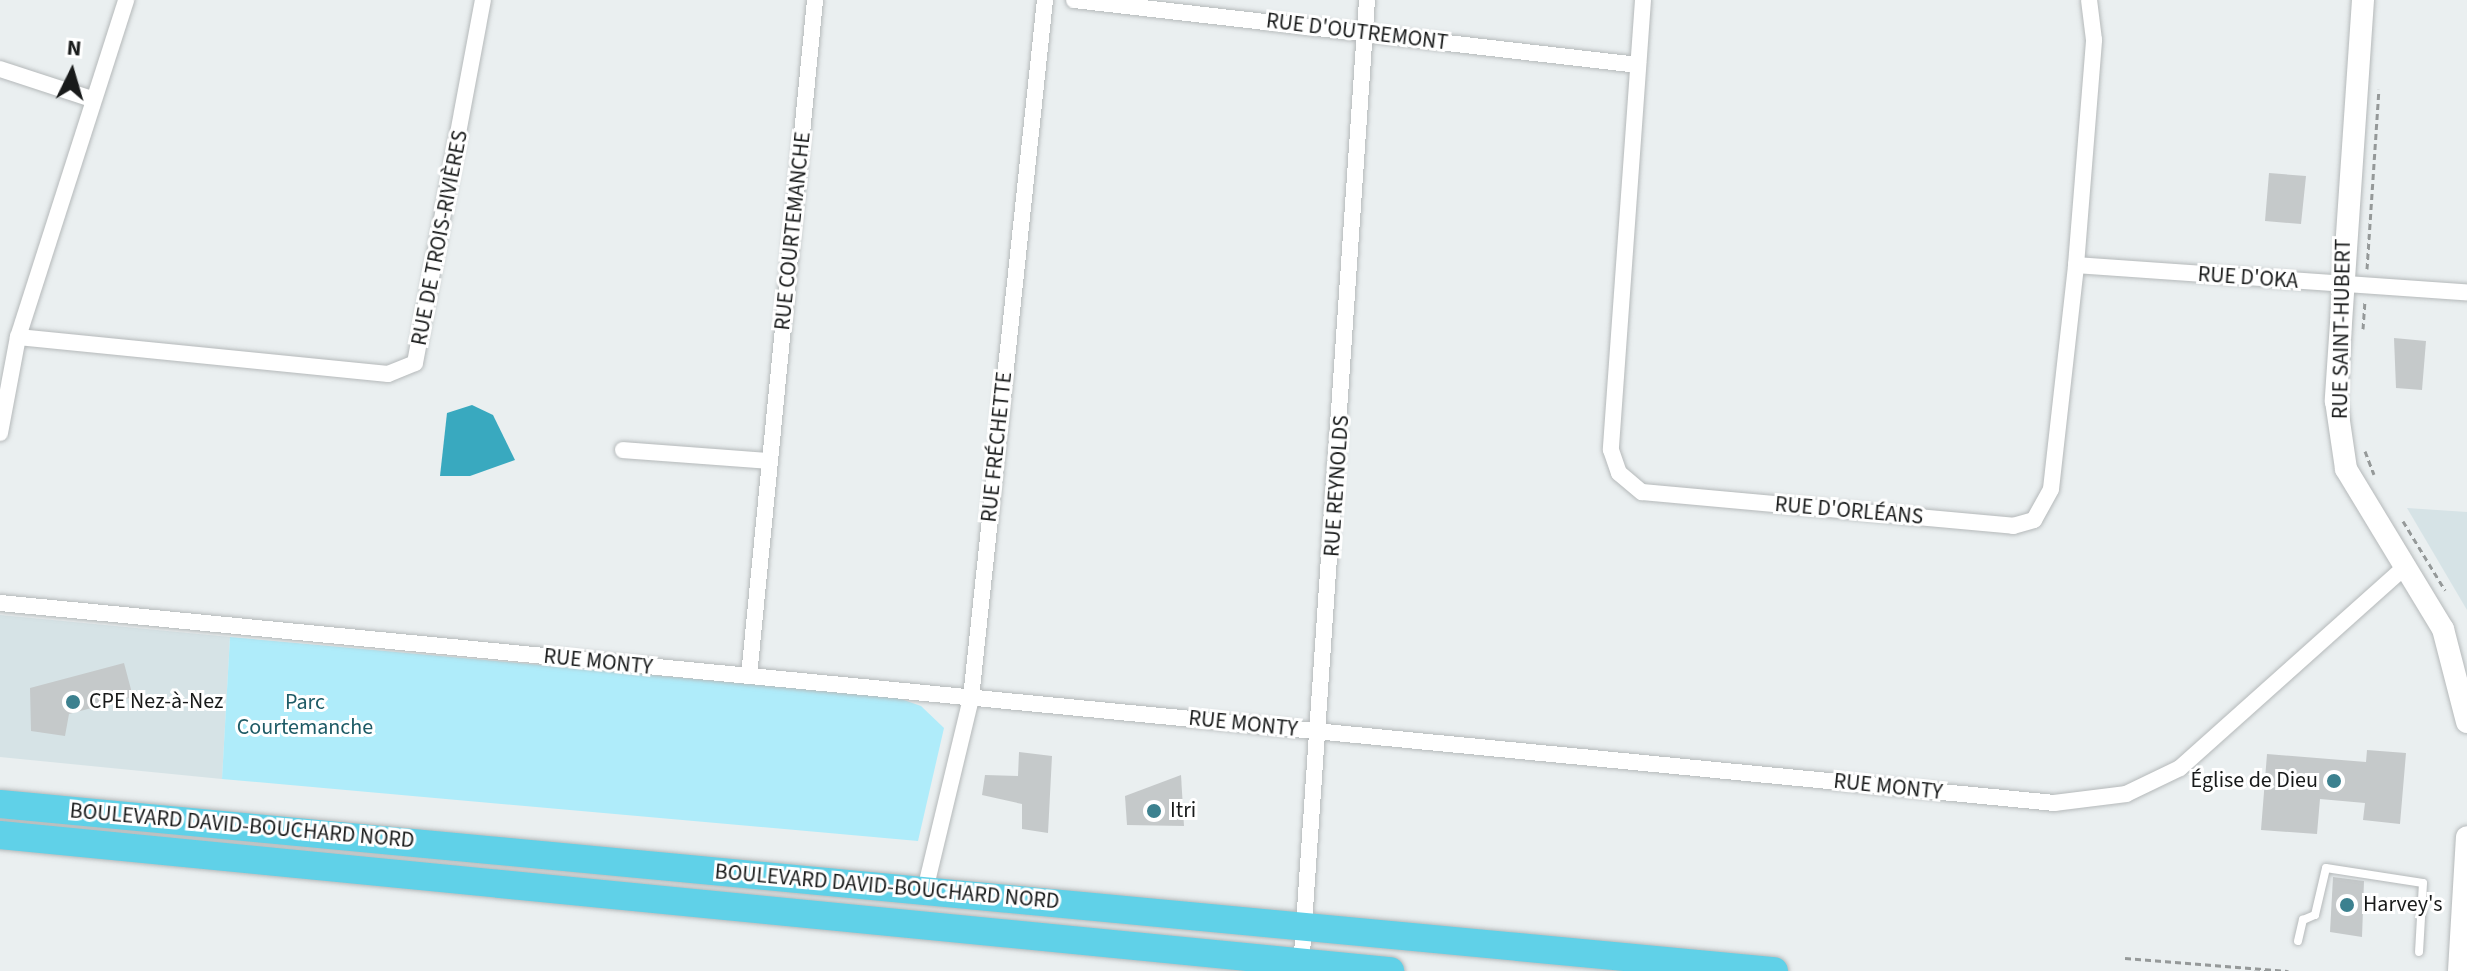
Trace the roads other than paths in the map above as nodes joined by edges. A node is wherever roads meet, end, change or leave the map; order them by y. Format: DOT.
graph roads {
  1 [pos="126,0"];
  2 [pos="483,0"];
  3 [pos="815,0"];
  4 [pos="1045,0"];
  5 [pos="1074,0"];
  6 [pos="1367,0"];
  7 [pos="1643,0"];
  8 [pos="2089,0"];
  9 [pos="2363,0"];
  10 [pos="1364,33"];
  11 [pos="1638,65"];
  12 [pos="0,69"];
  13 [pos="92,99"];
  14 [pos="2076,265"];
  15 [pos="2338,285"];
  16 [pos="2467,292"];
  17 [pos="18,337"];
  18 [pos="0,433"];
  19 [pos="623,450"];
  20 [pos="770,461"];
  21 [pos="2405,567"];
  22 [pos="0,603"];
  23 [pos="749,676"];
  24 [pos="971,698"];
  25 [pos="2467,722"];
  26 [pos="1320,732"];
  27 [pos="0,804"];
  28 [pos="0,835"];
  29 [pos="2467,837"];
  30 [pos="925,890"];
  31 [pos="1305,927"];
  32 [pos="2298,941"];
  33 [pos="2419,952"];
  34 [pos="1301,966"];
  35 [pos="1390,971"];
  36 [pos="1774,971"];
  37 [pos="2459,971"];
  1 -- 13 [label="street"];
  2 -- 17 [label="street, RUE DE TROIS-RIVIÈRES"];
  3 -- 20 [label="street, RUE COURTEMANCHE"];
  4 -- 24 [label="street, RUE FRÉCHETTE"];
  5 -- 10 [label="street, RUE D'OUTREMONT"];
  6 -- 10 [label="street, RUE REYNOLDS"];
  7 -- 11 [label="street, RUE D'ORLÉANS"];
  8 -- 14 [label="street, RUE D'ORLÉANS"];
  9 -- 15 [label="street, RUE SAINT-HUBERT"];
  10 -- 11 [label="street, RUE D'OUTREMONT"];
  10 -- 26 [label="street, RUE REYNOLDS"];
  11 -- 14 [label="street, RUE D'ORLÉANS"];
  12 -- 13 [label="street"];
  13 -- 17 [label="street"];
  14 -- 15 [label="street, RUE D'OKA"];
  15 -- 16 [label="street, RUE D'OKA"];
  15 -- 21 [label="street, RUE SAINT-HUBERT"];
  17 -- 18 [label="street"];
  19 -- 20 [label="street"];
  20 -- 23 [label="street, RUE COURTEMANCHE"];
  21 -- 25 [label="street, RUE SAINT-HUBERT"];
  21 -- 26 [label="street, RUE MONTY"];
  22 -- 23 [label="street, RUE MONTY"];
  23 -- 24 [label="street, RUE MONTY"];
  24 -- 26 [label="street, RUE MONTY"];
  24 -- 30 [label="street, RUE FRÉCHETTE"];
  26 -- 31 [label="street, RUE REYNOLDS"];
  27 -- 30 [label="highway, BOULEVARD DAVID-BOUCHARD NORD"];
  28 -- 34 [label="highway, BOULEVARD DAVID-BOUCHARD NORD"];
  29 -- 37 [label="street"];
  30 -- 31 [label="highway, BOULEVARD DAVID-BOUCHARD NORD"];
  31 -- 34 [label="street, RUE REYNOLDS"];
  31 -- 36 [label="highway, BOULEVARD DAVID-BOUCHARD NORD"];
  32 -- 33 [label="lane"];
  34 -- 35 [label="highway, BOULEVARD DAVID-BOUCHARD NORD"];
}
